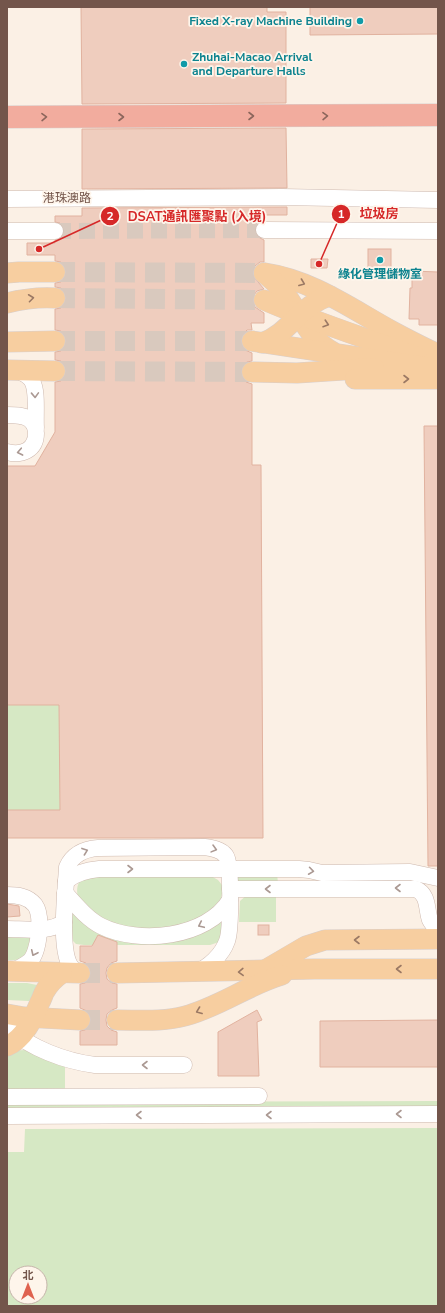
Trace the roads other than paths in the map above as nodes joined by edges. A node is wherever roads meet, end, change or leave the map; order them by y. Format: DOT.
graph roads {
  1 [pos="438,115"];
  2 [pos="7,117"];
  3 [pos="7,199"];
  4 [pos="438,200"];
  5 [pos="264,230"];
  6 [pos="7,231"];
  7 [pos="55,231"];
  8 [pos="438,231"];
  9 [pos="55,272"];
  10 [pos="7,273"];
  11 [pos="330,296"];
  12 [pos="55,298"];
  13 [pos="264,300"];
  14 [pos="7,303"];
  15 [pos="298,315"];
  16 [pos="55,341"];
  17 [pos="7,342"];
  18 [pos="335,354"];
  19 [pos="438,354"];
  20 [pos="438,364"];
  21 [pos="412,365"];
  22 [pos="438,369"];
  23 [pos="12,370"];
  24 [pos="55,371"];
  25 [pos="252,372"];
  26 [pos="297,373"];
  27 [pos="438,379"];
  28 [pos="7,414"];
  29 [pos="36,428"];
  30 [pos="7,452"];
  31 [pos="230,869"];
  32 [pos="290,869"];
  33 [pos="410,872"];
  34 [pos="438,878"];
  35 [pos="66,887"];
  36 [pos="438,888"];
  37 [pos="294,889"];
  38 [pos="7,895"];
  39 [pos="230,895"];
  40 [pos="438,895"];
  41 [pos="429,908"];
  42 [pos="64,922"];
  43 [pos="7,929"];
  44 [pos="38,929"];
  45 [pos="438,930"];
  46 [pos="438,939"];
  47 [pos="314,969"];
  48 [pos="438,969"];
  49 [pos="264,970"];
  50 [pos="9,971"];
  51 [pos="71,973"];
  52 [pos="195,973"];
  53 [pos="117,974"];
  54 [pos="33,1018"];
  55 [pos="80,1020"];
  56 [pos="117,1020"];
  57 [pos="9,1034"];
  58 [pos="184,1065"];
  59 [pos="259,1096"];
  60 [pos="7,1097"];
  61 [pos="438,1114"];
  62 [pos="7,1116"];
  2 -- 1 [label="highway, one-way"];
  3 -- 4 [label="street, 港珠澳路"];
  5 -- 8 [label="street"];
  6 -- 7 [label="street"];
  9 -- 10 [label="main road"];
  11 -- 15 [label="main road"];
  15 -- 11 [label="main road, one-way"];
  11 -- 19 [label="main road"];
  14 -- 12 [label="main road, one-way"];
  13 -- 15 [label="main road"];
  15 -- 18 [label="main road"];
  15 -- 18 [label="main road"];
  15 -- 20 [label="main road, one-way"];
  16 -- 17 [label="main road"];
  18 -- 21 [label="main road"];
  21 -- 22 [label="main road"];
  21 -- 26 [label="main road"];
  23 -- 24 [label="main road"];
  23 -- 29 [label="street, one-way"];
  25 -- 26 [label="main road"];
  26 -- 27 [label="main road, one-way"];
  28 -- 29 [label="street"];
  29 -- 30 [label="street, one-way"];
  31 -- 32 [label="street"];
  35 -- 31 [label="street, one-way"];
  35 -- 31 [label="street, one-way"];
  31 -- 39 [label="street"];
  32 -- 33 [label="street, one-way"];
  32 -- 37 [label="street"];
  33 -- 34 [label="street"];
  33 -- 36 [label="street"];
  39 -- 35 [label="street, one-way"];
  35 -- 42 [label="street"];
  37 -- 39 [label="street, one-way"];
  41 -- 37 [label="street, one-way"];
  38 -- 44 [label="street"];
  39 -- 52 [label="street"];
  40 -- 41 [label="street"];
  41 -- 45 [label="street"];
  42 -- 44 [label="street"];
  42 -- 51 [label="street"];
  43 -- 44 [label="street"];
  44 -- 50 [label="street, one-way"];
  46 -- 49 [label="main road, one-way"];
  48 -- 47 [label="main road, one-way"];
  47 -- 49 [label="main road"];
  47 -- 56 [label="main road, one-way"];
  49 -- 52 [label="main road, one-way"];
  50 -- 51 [label="main road"];
  51 -- 54 [label="main road"];
  52 -- 53 [label="main road"];
  54 -- 55 [label="main road"];
  54 -- 57 [label="main road"];
  58 -- 57 [label="street, one-way"];
  59 -- 60 [label="street"];
  61 -- 62 [label="street, one-way"];
}
